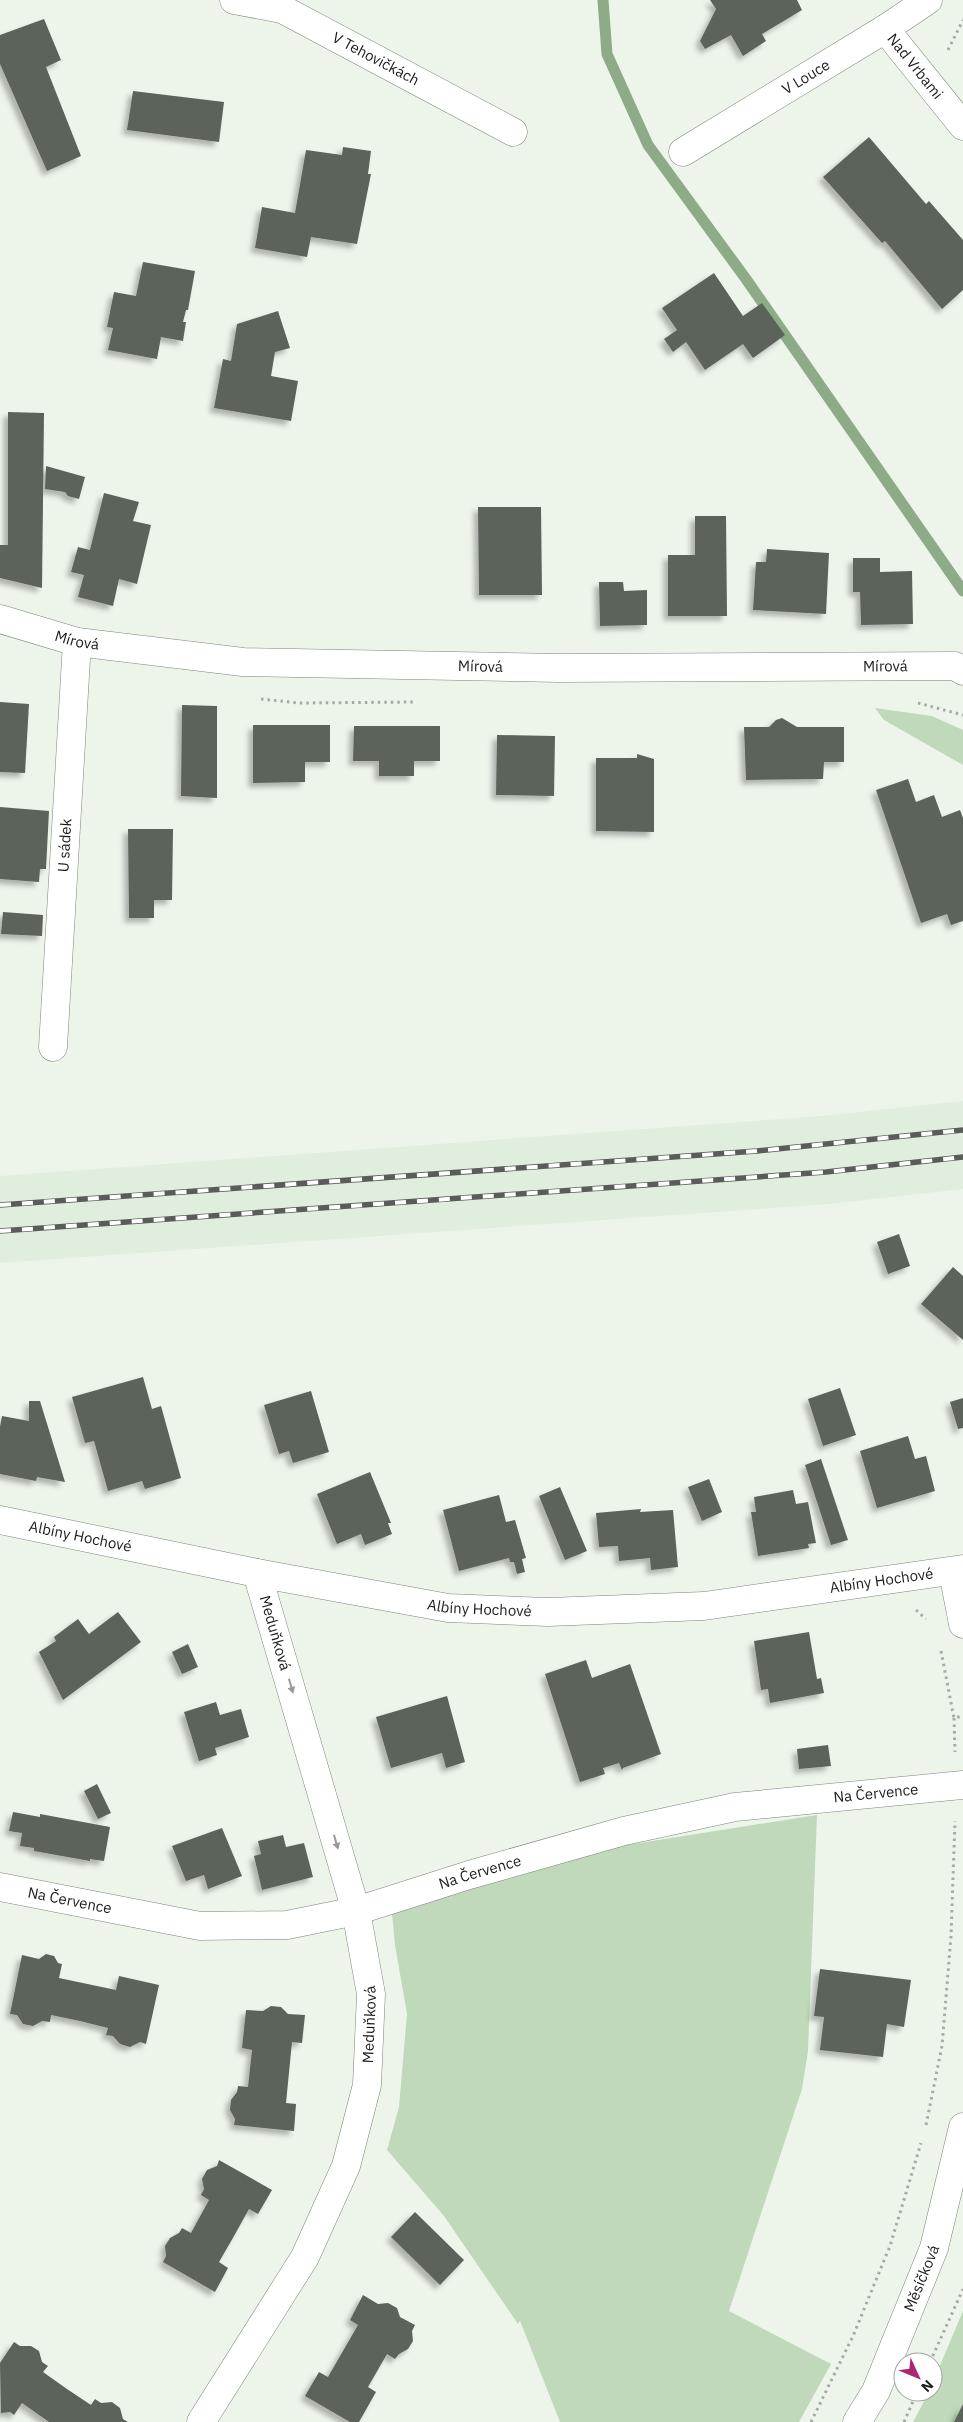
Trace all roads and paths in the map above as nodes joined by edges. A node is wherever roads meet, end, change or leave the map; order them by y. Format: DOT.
graph roads {
  1 [pos="234,0"];
  2 [pos="928,0"];
  3 [pos="284,4"];
  4 [pos="963,20"];
  5 [pos="885,29"];
  6 [pos="948,55"];
  7 [pos="963,126"];
  8 [pos="513,132"];
  9 [pos="683,152"];
  10 [pos="0,619"];
  11 [pos="77,642"];
  12 [pos="960,668"];
  13 [pos="53,1047"];
  14 [pos="0,1520"];
  15 [pos="958,1570"];
  16 [pos="257,1573"];
  17 [pos="963,1624"];
  18 [pos="954,1718"];
  19 [pos="960,1785"];
  20 [pos="0,1887"];
  21 [pos="356,1911"];
  22 [pos="925,2127"];
  23 [pos="963,2127"];
  24 [pos="923,2136"];
  25 [pos="963,2288"];
  26 [pos="934,2352"];
  27 [pos="913,2402"];
  28 [pos="201,2422"];
  29 [pos="811,2422"];
  30 [pos="857,2422"];
  31 [pos="904,2422"];
  1 -- 3 [label="street, V Tehovičkách"];
  2 -- 5 [label="street, V Louce"];
  3 -- 8 [label="street, V Tehovičkách"];
  4 -- 6 [label="path"];
  5 -- 7 [label="street, Nad Vrbami"];
  5 -- 9 [label="street, V Louce"];
  10 -- 11 [label="street, Mírová"];
  11 -- 12 [label="street, Mírová"];
  11 -- 13 [label="street, U sádek"];
  14 -- 16 [label="street, Albíny Hochové"];
  15 -- 16 [label="street, Albíny Hochové"];
  15 -- 17 [label="street"];
  16 -- 21 [label="street, Meduňková, one-way"];
  18 -- 19 [label="path"];
  19 -- 21 [label="street, Na Července"];
  19 -- 22 [label="path"];
  20 -- 21 [label="street, Na Července"];
  21 -- 28 [label="street, Meduňková"];
  23 -- 30 [label="street, Měsíčková"];
  24 -- 29 [label="path"];
  25 -- 26 [label="path"];
  27 -- 31 [label="path"];
}
